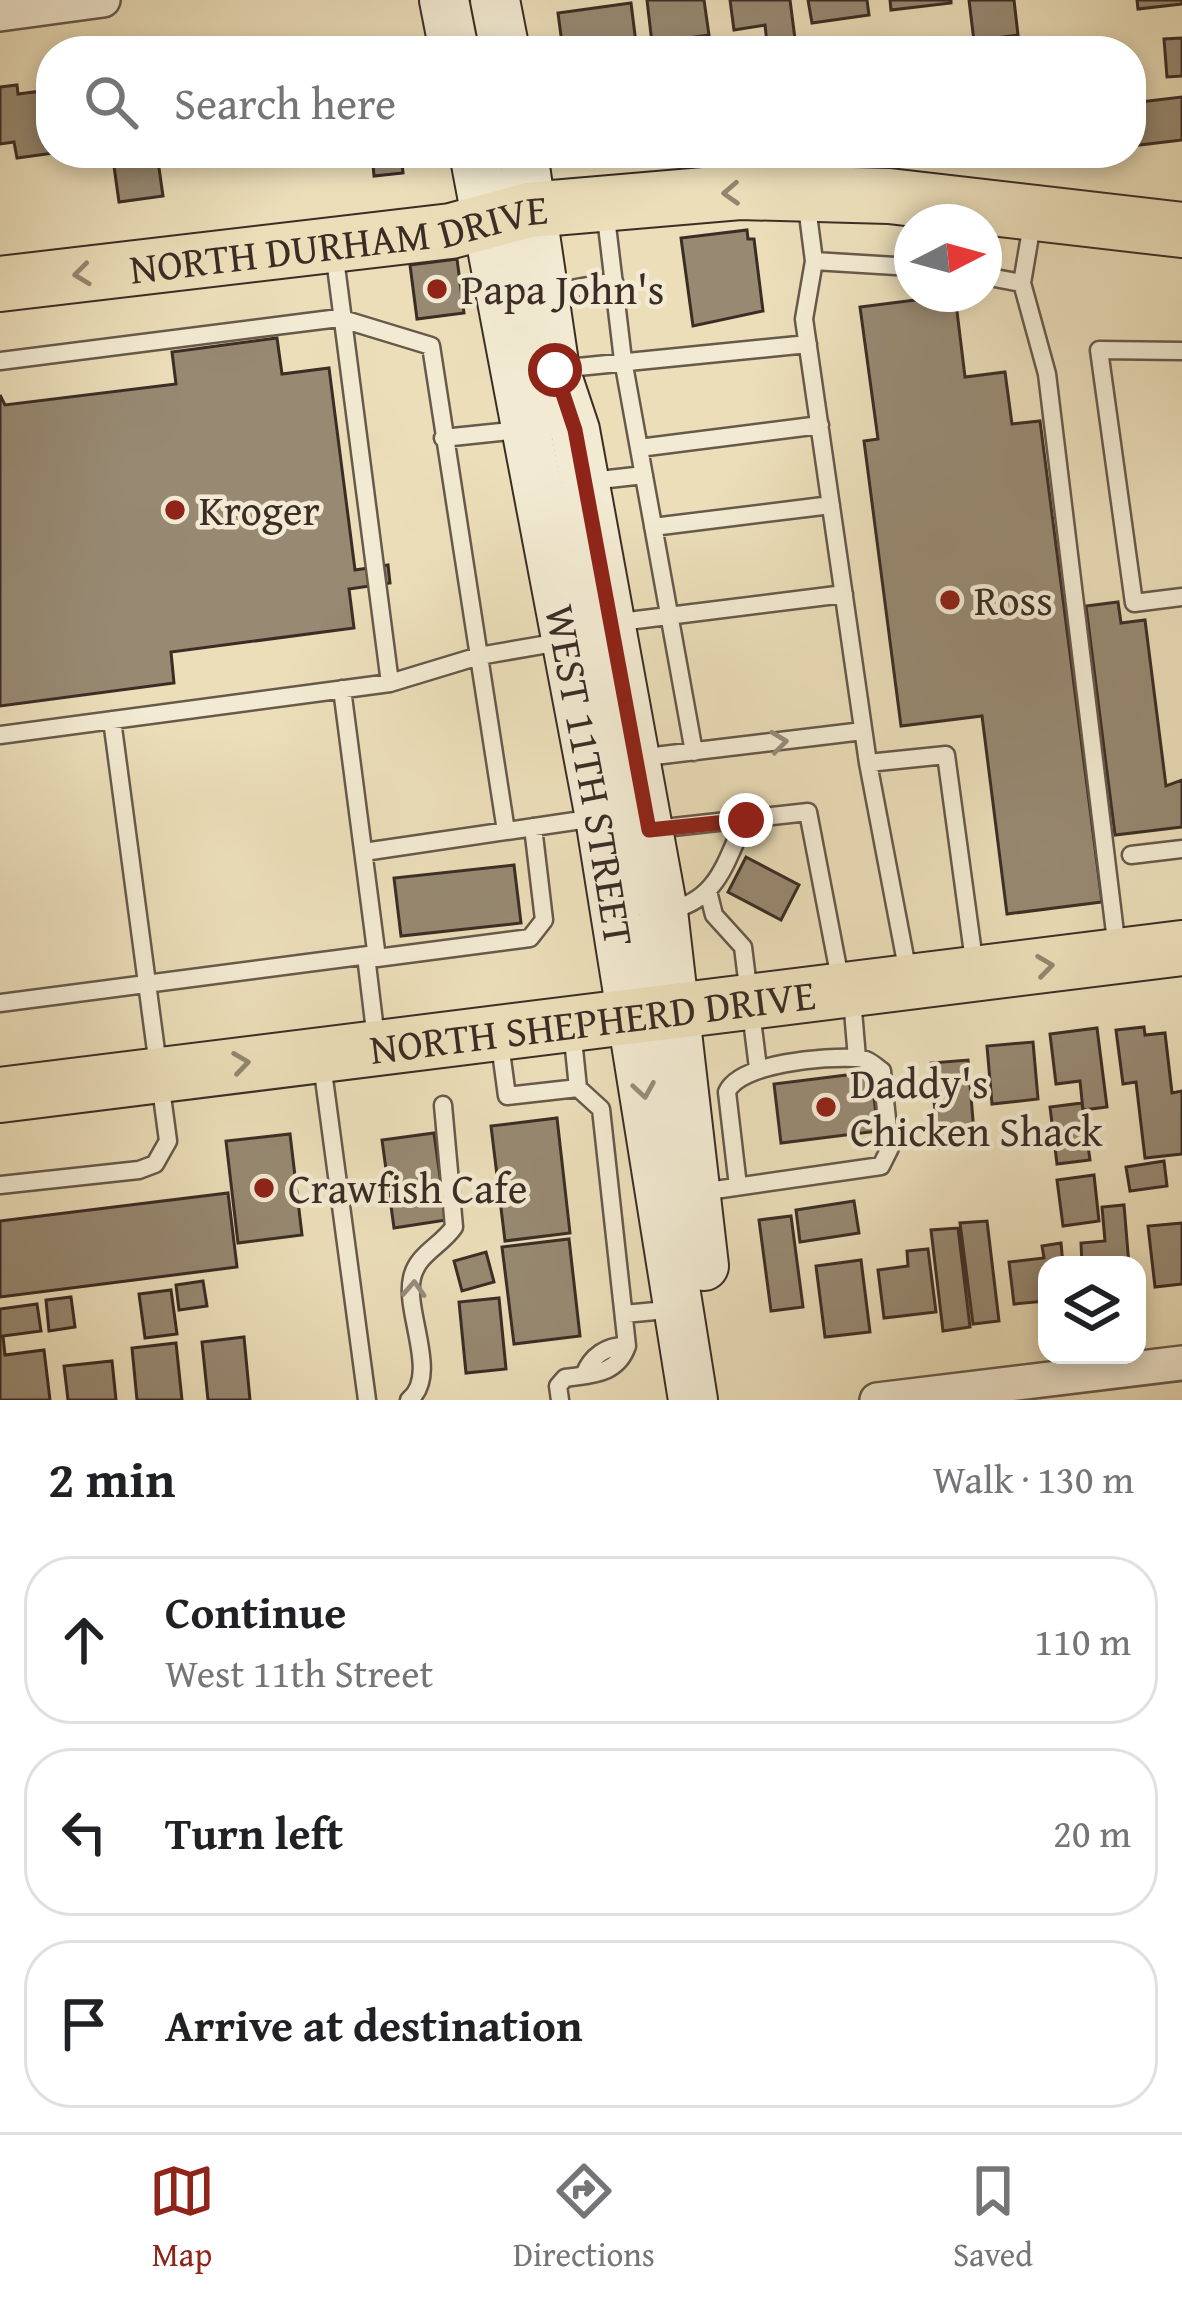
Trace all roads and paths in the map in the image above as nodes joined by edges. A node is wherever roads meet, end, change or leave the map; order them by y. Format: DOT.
graph roads {
  1 [pos="103,0"];
  2 [pos="444,0"];
  3 [pos="495,0"];
  4 [pos="0,14"];
  5 [pos="451,36"];
  6 [pos="502,36"];
  7 [pos="482,168"];
  8 [pos="519,168"];
  9 [pos="805,192"];
  10 [pos="604,202"];
  11 [pos="1034,211"];
  12 [pos="507,217"];
  13 [pos="1182,230"];
  14 [pos="334,244"];
  15 [pos="814,261"];
  16 [pos="894,266"];
  17 [pos="1002,279"];
  18 [pos="614,281"];
  19 [pos="1022,283"];
  20 [pos="0,284"];
  21 [pos="542,295"];
  22 [pos="339,318"];
  23 [pos="808,344"];
  24 [pos="1182,350"];
  25 [pos="622,360"];
  26 [pos="0,361"];
  27 [pos="555,370"];
  28 [pos="820,424"];
  29 [pos="527,430"];
  30 [pos="443,438"];
  31 [pos="639,448"];
  32 [pos="644,475"];
  33 [pos="585,482"];
  34 [pos="831,505"];
  35 [pos="653,526"];
  36 [pos="844,594"];
  37 [pos="1182,597"];
  38 [pos="669,614"];
  39 [pos="589,632"];
  40 [pos="478,656"];
  41 [pos="390,682"];
  42 [pos="342,689"];
  43 [pos="112,720"];
  44 [pos="863,731"];
  45 [pos="0,735"];
  46 [pos="694,752"];
  47 [pos="636,758"];
  48 [pos="868,763"];
  49 [pos="600,818"];
  50 [pos="746,820"];
  51 [pos="648,825"];
  52 [pos="533,827"];
  53 [pos="506,831"];
  54 [pos="1182,849"];
  55 [pos="364,852"];
  56 [pos="1130,855"];
  57 [pos="709,895"];
  58 [pos="663,911"];
  59 [pos="1182,948"];
  60 [pos="371,955"];
  61 [pos="1118,956"];
  62 [pos="976,975"];
  63 [pos="910,982"];
  64 [pos="149,984"];
  65 [pos="847,990"];
  66 [pos="752,1001"];
  67 [pos="0,1004"];
  68 [pos="653,1014"];
  69 [pos="572,1022"];
  70 [pos="498,1030"];
  71 [pos="377,1044"];
  72 [pos="321,1051"];
  73 [pos="857,1058"];
  74 [pos="758,1068"];
  75 [pos="161,1074"];
  76 [pos="578,1088"];
  77 [pos="0,1095"];
  78 [pos="443,1106"];
  79 [pos="632,1164"];
  80 [pos="0,1184"];
  81 [pos="716,1190"];
  82 [pos="682,1309"];
  83 [pos="624,1314"];
  84 [pos="1182,1364"];
  85 [pos="367,1400"];
  86 [pos="409,1400"];
  87 [pos="560,1400"];
  88 [pos="693,1400"];
  89 [pos="713,1400"];
  90 [pos="877,1400"];
  1 -- 4 [label="street"];
  2 -- 5 [label="main road"];
  3 -- 6 [label="main road"];
  7 -- 12 [label="main road, WEST 11TH STREET"];
  8 -- 12 [label="main road, WEST 11TH STREET"];
  9 -- 10 [label="main road, NORTH DURHAM DRIVE, one-way"];
  9 -- 11 [label="main road, NORTH DURHAM DRIVE"];
  9 -- 15 [label="lane"];
  10 -- 12 [label="main road, NORTH DURHAM DRIVE"];
  10 -- 18 [label="lane"];
  11 -- 13 [label="main road, NORTH DURHAM DRIVE"];
  11 -- 19 [label="lane"];
  12 -- 14 [label="main road, NORTH DURHAM DRIVE"];
  12 -- 21 [label="main road, WEST 11TH STREET"];
  12 -- 29 [label="main road, WEST 11TH STREET"];
  14 -- 20 [label="main road, NORTH DURHAM DRIVE, one-way"];
  14 -- 22 [label="lane"];
  15 -- 16 [label="lane"];
  15 -- 23 [label="lane"];
  17 -- 19 [label="lane"];
  18 -- 21 [label="lane"];
  18 -- 25 [label="lane"];
  19 -- 61 [label="lane"];
  21 -- 27 [label="main road, WEST 11TH STREET"];
  22 -- 26 [label="lane"];
  22 -- 30 [label="lane"];
  22 -- 41 [label="lane"];
  23 -- 25 [label="lane"];
  23 -- 28 [label="lane"];
  24 -- 37 [label="lane"];
  25 -- 27 [label="lane"];
  25 -- 31 [label="lane"];
  27 -- 33 [label="main road, WEST 11TH STREET"];
  28 -- 31 [label="lane"];
  28 -- 34 [label="lane"];
  29 -- 30 [label="lane"];
  29 -- 39 [label="main road, WEST 11TH STREET"];
  30 -- 40 [label="lane"];
  31 -- 32 [label="lane"];
  32 -- 33 [label="lane"];
  32 -- 35 [label="lane"];
  33 -- 39 [label="main road, WEST 11TH STREET"];
  34 -- 35 [label="lane"];
  34 -- 36 [label="lane"];
  35 -- 38 [label="lane"];
  36 -- 38 [label="lane"];
  36 -- 44 [label="lane"];
  38 -- 39 [label="lane"];
  38 -- 46 [label="lane"];
  39 -- 40 [label="lane"];
  39 -- 47 [label="main road, WEST 11TH STREET"];
  39 -- 49 [label="main road, WEST 11TH STREET"];
  39 -- 51 [label="main road, WEST 11TH STREET"];
  40 -- 41 [label="lane"];
  40 -- 53 [label="lane"];
  41 -- 42 [label="lane"];
  42 -- 43 [label="lane"];
  42 -- 55 [label="lane"];
  43 -- 45 [label="lane"];
  43 -- 64 [label="lane"];
  46 -- 44 [label="lane, one-way"];
  44 -- 48 [label="lane"];
  46 -- 47 [label="lane"];
  47 -- 51 [label="main road, WEST 11TH STREET"];
  48 -- 62 [label="lane"];
  48 -- 63 [label="lane"];
  49 -- 52 [label="lane"];
  49 -- 68 [label="main road, WEST 11TH STREET"];
  50 -- 51 [label="lane"];
  50 -- 57 [label="lane"];
  50 -- 65 [label="lane"];
  51 -- 58 [label="main road, WEST 11TH STREET"];
  52 -- 53 [label="lane"];
  52 -- 60 [label="lane"];
  53 -- 55 [label="lane"];
  54 -- 56 [label="lane"];
  55 -- 60 [label="lane"];
  57 -- 58 [label="lane"];
  57 -- 66 [label="lane"];
  58 -- 68 [label="main road, WEST 11TH STREET"];
  59 -- 61 [label="main road, NORTH SHEPHERD DRIVE"];
  60 -- 64 [label="lane"];
  60 -- 71 [label="lane"];
  62 -- 61 [label="main road, NORTH SHEPHERD DRIVE, one-way"];
  62 -- 63 [label="main road, NORTH SHEPHERD DRIVE"];
  63 -- 65 [label="main road, NORTH SHEPHERD DRIVE"];
  64 -- 67 [label="lane"];
  64 -- 75 [label="lane"];
  65 -- 66 [label="main road, NORTH SHEPHERD DRIVE"];
  65 -- 73 [label="lane"];
  66 -- 68 [label="main road, NORTH SHEPHERD DRIVE"];
  66 -- 74 [label="lane"];
  68 -- 69 [label="main road, NORTH SHEPHERD DRIVE"];
  68 -- 79 [label="main road, WEST 11TH STREET, one-way"];
  68 -- 81 [label="main road, WEST 11TH STREET"];
  69 -- 70 [label="main road, NORTH SHEPHERD DRIVE"];
  69 -- 76 [label="lane"];
  70 -- 71 [label="main road, NORTH SHEPHERD DRIVE"];
  70 -- 76 [label="lane"];
  71 -- 72 [label="main road, NORTH SHEPHERD DRIVE"];
  75 -- 72 [label="main road, NORTH SHEPHERD DRIVE, one-way"];
  72 -- 85 [label="lane"];
  73 -- 74 [label="lane"];
  73 -- 81 [label="lane"];
  74 -- 81 [label="lane"];
  75 -- 77 [label="main road, NORTH SHEPHERD DRIVE"];
  75 -- 80 [label="lane"];
  76 -- 79 [label="lane"];
  86 -- 78 [label="lane, one-way"];
  79 -- 82 [label="main road, WEST 11TH STREET"];
  79 -- 83 [label="lane"];
  81 -- 89 [label="main road, WEST 11TH STREET"];
  82 -- 83 [label="lane"];
  82 -- 88 [label="main road, WEST 11TH STREET"];
  83 -- 87 [label="lane"];
  84 -- 90 [label="street"];
}
